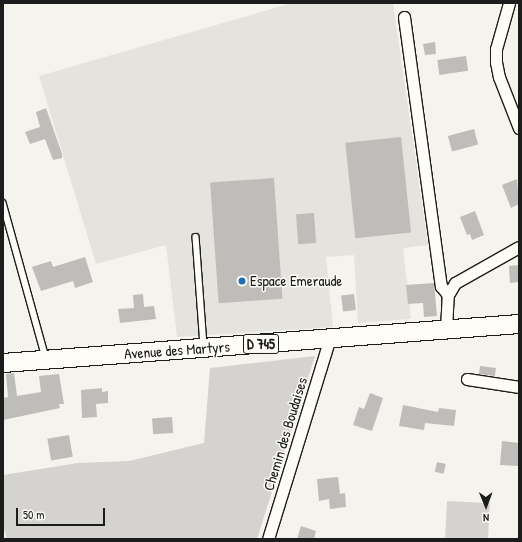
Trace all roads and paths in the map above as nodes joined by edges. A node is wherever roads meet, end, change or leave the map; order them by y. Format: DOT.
graph roads {
  1 [pos="509,3"];
  2 [pos="404,17"];
  3 [pos="519,128"];
  4 [pos="3,203"];
  5 [pos="196,237"];
  6 [pos="519,247"];
  7 [pos="448,295"];
  8 [pos="519,324"];
  9 [pos="446,329"];
  10 [pos="330,338"];
  11 [pos="204,348"];
  12 [pos="47,360"];
  13 [pos="3,364"];
  14 [pos="467,379"];
  15 [pos="519,387"];
  16 [pos="268,539"];
  1 -- 3 [label="street"];
  2 -- 7 [label="street"];
  4 -- 12 [label="lane"];
  5 -- 11 [label="lane"];
  6 -- 7 [label="street"];
  7 -- 9 [label="street"];
  8 -- 9 [label="main road, Avenue des Martyrs / D 745"];
  9 -- 10 [label="main road, Avenue des Martyrs / D 745"];
  10 -- 11 [label="main road, Avenue des Martyrs / D 745"];
  10 -- 16 [label="street, Chemin des Boudaises"];
  11 -- 12 [label="main road, Avenue des Martyrs / D 745"];
  12 -- 13 [label="main road, Avenue des Martyrs / D 745"];
  14 -- 15 [label="street"];
}
